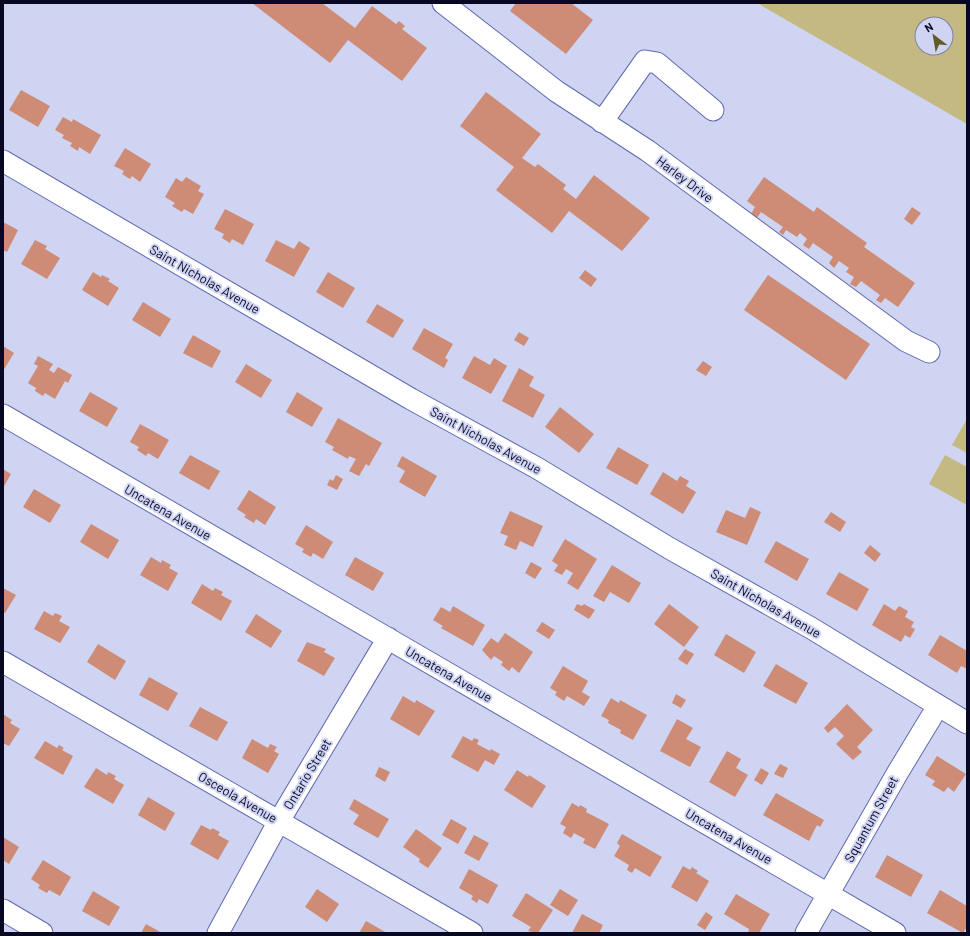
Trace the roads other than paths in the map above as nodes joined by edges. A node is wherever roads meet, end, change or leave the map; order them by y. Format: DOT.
graph roads {
  1 [pos="443,3"];
  2 [pos="713,110"];
  3 [pos="602,122"];
  4 [pos="3,161"];
  5 [pos="929,352"];
  6 [pos="3,415"];
  7 [pos="388,638"];
  8 [pos="3,662"];
  9 [pos="938,706"];
  10 [pos="967,723"];
  11 [pos="279,821"];
  12 [pos="829,894"];
  13 [pos="3,910"];
  14 [pos="42,933"];
  15 [pos="218,933"];
  16 [pos="472,933"];
  17 [pos="806,933"];
  18 [pos="894,933"];
  1 -- 3 [label="street, Harley Drive"];
  2 -- 3 [label="street"];
  3 -- 5 [label="street, Harley Drive"];
  4 -- 9 [label="street, Saint Nicholas Avenue"];
  6 -- 7 [label="street, Uncatena Avenue"];
  7 -- 11 [label="street, Ontario Street"];
  7 -- 12 [label="street, Uncatena Avenue"];
  8 -- 11 [label="street, Osceola Avenue"];
  9 -- 10 [label="street, Saint Nicholas Avenue"];
  9 -- 12 [label="street, Squantum Street"];
  11 -- 15 [label="street, Ontario Street"];
  11 -- 16 [label="street, Osceola Avenue"];
  12 -- 17 [label="street, Squantum Street"];
  12 -- 18 [label="street, Uncatena Avenue"];
  13 -- 14 [label="street"];
}
